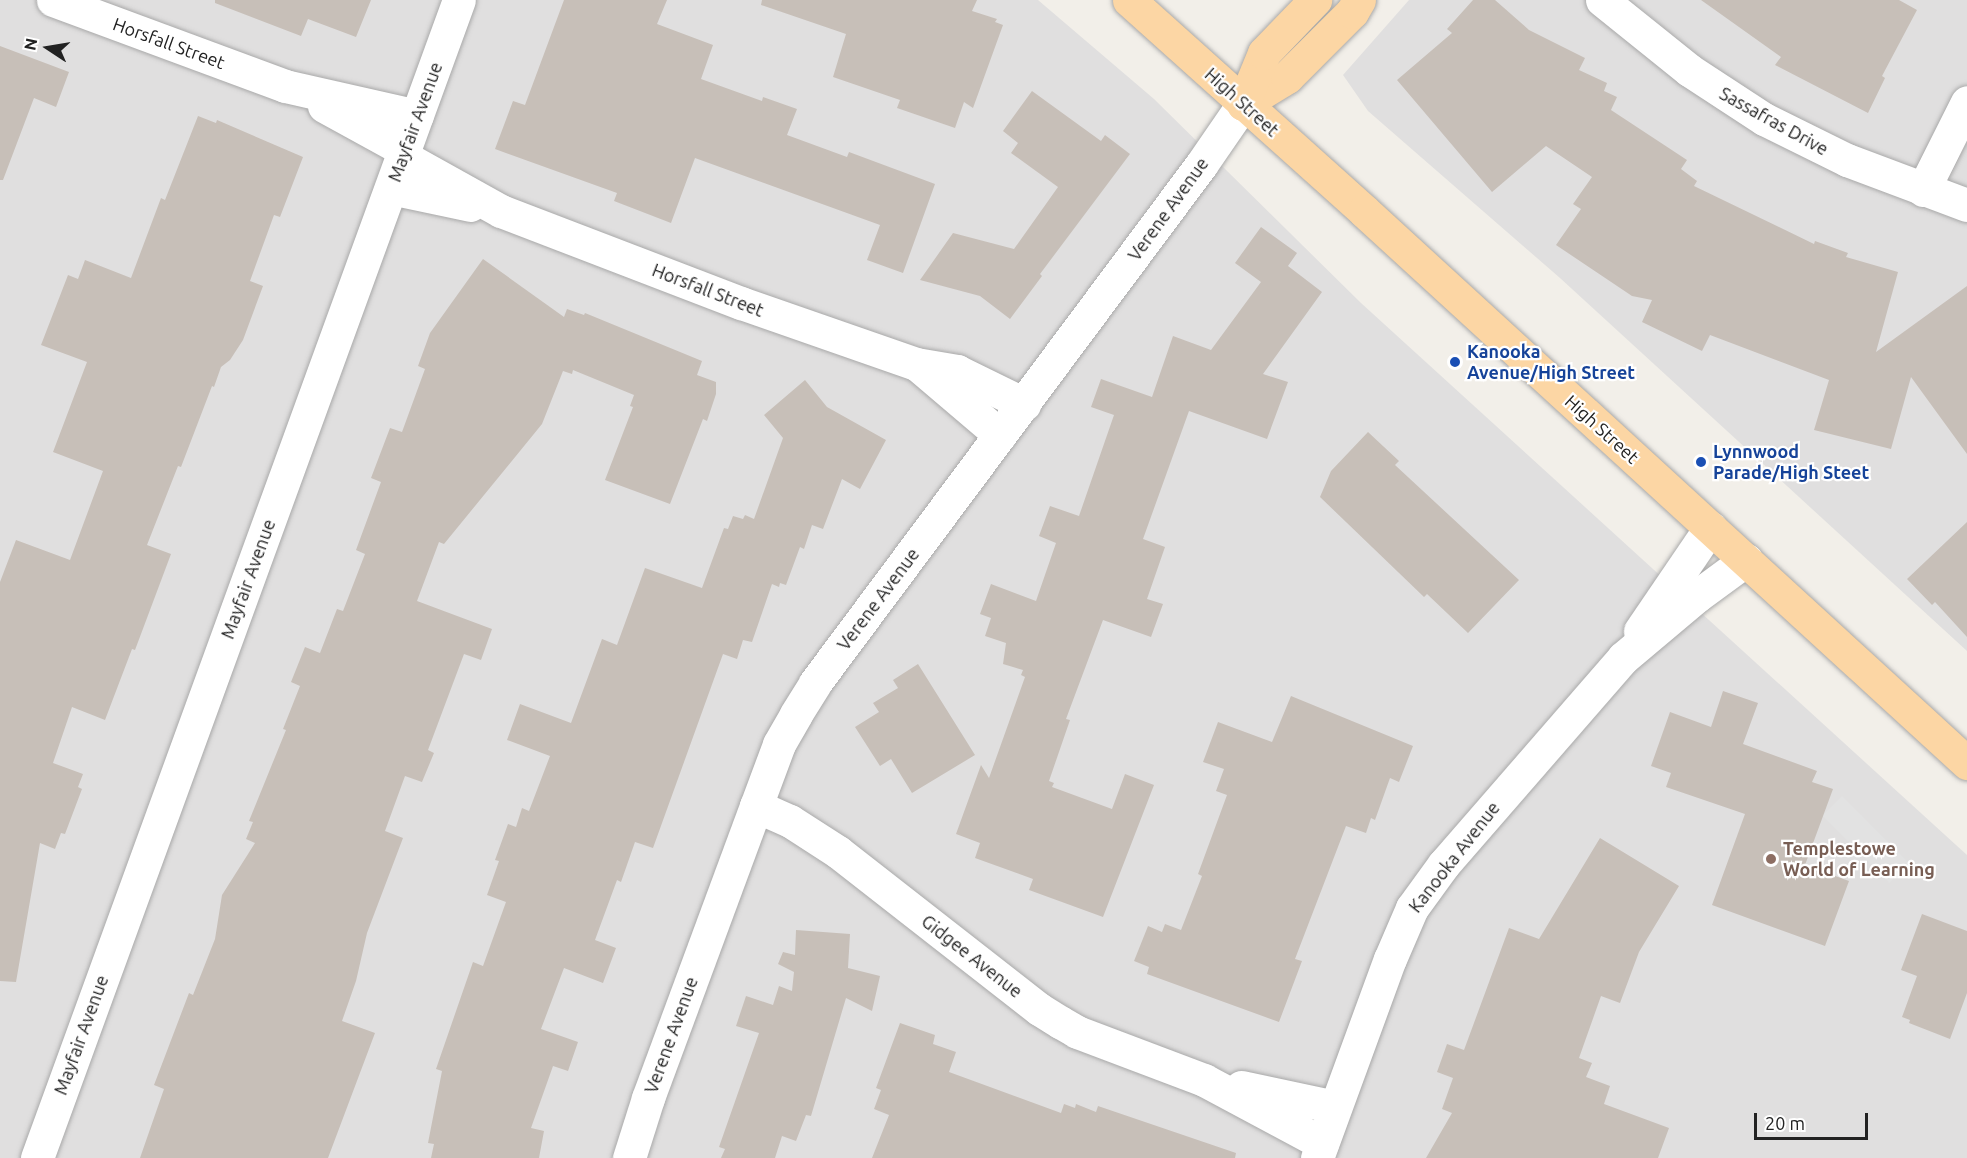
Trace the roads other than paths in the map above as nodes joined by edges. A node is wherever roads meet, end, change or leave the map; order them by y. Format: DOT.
graph roads {
  1 [pos="53,0"];
  2 [pos="459,0"];
  3 [pos="1129,0"];
  4 [pos="1315,0"];
  5 [pos="1359,0"];
  6 [pos="1602,0"];
  7 [pos="285,86"];
  8 [pos="1967,102"];
  9 [pos="1243,104"];
  10 [pos="417,116"];
  11 [pos="403,153"];
  12 [pos="391,188"];
  13 [pos="1923,190"];
  14 [pos="1967,205"];
  15 [pos="501,211"];
  16 [pos="916,364"];
  17 [pos="1024,404"];
  18 [pos="1000,435"];
  19 [pos="1710,528"];
  20 [pos="1746,560"];
  21 [pos="1623,658"];
  22 [pos="1967,763"];
  23 [pos="756,806"];
  24 [pos="1204,1080"];
  25 [pos="1335,1107"];
  26 [pos="1320,1151"];
  27 [pos="36,1158"];
  28 [pos="629,1158"];
  1 -- 7 [label="street, Horsfall Street"];
  2 -- 10 [label="street, Mayfair Avenue"];
  3 -- 9 [label="main road, High Street"];
  4 -- 9 [label="main road"];
  5 -- 9 [label="main road"];
  6 -- 13 [label="street, Sassafras Drive"];
  7 -- 10 [label="street, Horsfall Street"];
  7 -- 11 [label="street, Horsfall Street"];
  8 -- 13 [label="street"];
  9 -- 17 [label="street, Verene Avenue"];
  9 -- 19 [label="main road, High Street"];
  10 -- 11 [label="street, Mayfair Avenue"];
  11 -- 12 [label="street, Mayfair Avenue"];
  11 -- 15 [label="street, Horsfall Street"];
  12 -- 15 [label="street, Horsfall Street"];
  12 -- 27 [label="street, Mayfair Avenue"];
  13 -- 14 [label="street, Sassafras Drive"];
  15 -- 16 [label="street, Horsfall Street"];
  16 -- 17 [label="street, Horsfall Street"];
  16 -- 18 [label="street, Horsfall Street"];
  17 -- 18 [label="street, Verene Avenue"];
  18 -- 23 [label="street, Verene Avenue"];
  19 -- 20 [label="main road, High Street"];
  19 -- 21 [label="street, Kanooka Avenue"];
  20 -- 21 [label="street, Kanooka Avenue"];
  20 -- 22 [label="main road, High Street"];
  21 -- 25 [label="street, Kanooka Avenue"];
  23 -- 24 [label="street, Gidgee Avenue"];
  23 -- 28 [label="street, Verene Avenue"];
  24 -- 25 [label="street, Gidgee Avenue"];
  24 -- 26 [label="street, Gidgee Avenue"];
  25 -- 26 [label="street, Kanooka Avenue"];
}
